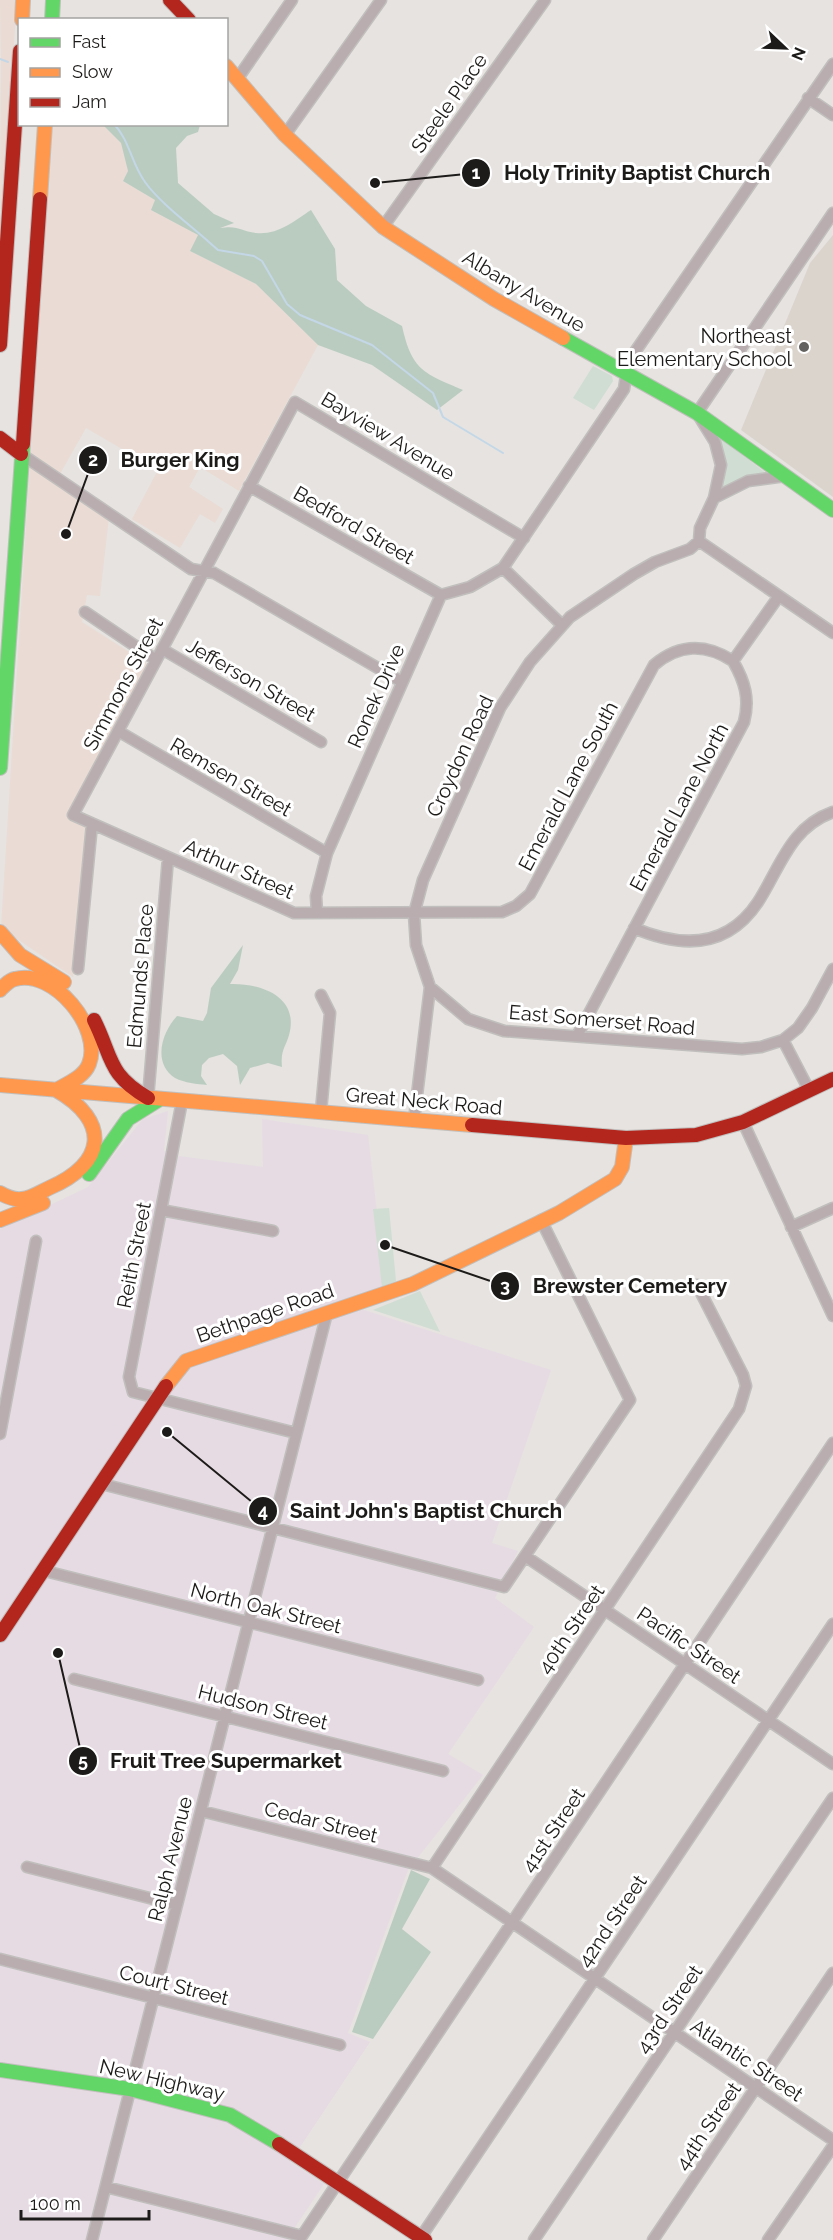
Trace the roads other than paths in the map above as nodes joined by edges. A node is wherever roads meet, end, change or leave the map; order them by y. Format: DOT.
graph roads {
  1 [pos="23,0"];
  2 [pos="53,0"];
  3 [pos="170,0"];
  4 [pos="292,0"];
  5 [pos="381,0"];
  6 [pos="544,0"];
  7 [pos="22,18"];
  8 [pos="52,18"];
  9 [pos="187,18"];
  10 [pos="833,64"];
  11 [pos="18,68"];
  12 [pos="228,68"];
  13 [pos="237,78"];
  14 [pos="808,98"];
  15 [pos="833,115"];
  16 [pos="45,126"];
  17 [pos="285,135"];
  18 [pos="5,178"];
  19 [pos="833,213"];
  20 [pos="383,227"];
  21 [pos="0,345"];
  22 [pos="627,374"];
  23 [pos="697,413"];
  24 [pos="0,438"];
  25 [pos="21,454"];
  26 [pos="785,476"];
  27 [pos="249,486"];
  28 [pos="714,498"];
  29 [pos="833,510"];
  30 [pos="524,538"];
  31 [pos="699,541"];
  32 [pos="503,568"];
  33 [pos="204,570"];
  34 [pos="441,595"];
  35 [pos="779,596"];
  36 [pos="85,612"];
  37 [pos="561,624"];
  38 [pos="833,633"];
  39 [pos="159,655"];
  40 [pos="733,661"];
  41 [pos="402,682"];
  42 [pos="118,731"];
  43 [pos="321,742"];
  44 [pos="0,768"];
  45 [pos="833,812"];
  46 [pos="73,815"];
  47 [pos="92,824"];
  48 [pos="327,853"];
  49 [pos="168,858"];
  50 [pos="317,913"];
  51 [pos="414,914"];
  52 [pos="634,928"];
  53 [pos="0,932"];
  54 [pos="78,969"];
  55 [pos="833,969"];
  56 [pos="430,987"];
  57 [pos="0,990"];
  58 [pos="321,995"];
  59 [pos="577,1036"];
  60 [pos="783,1040"];
  61 [pos="833,1079"];
  62 [pos="0,1085"];
  63 [pos="56,1090"];
  64 [pos="809,1090"];
  65 [pos="154,1098"];
  66 [pos="182,1101"];
  67 [pos="321,1112"];
  68 [pos="414,1120"];
  69 [pos="743,1122"];
  70 [pos="626,1138"];
  71 [pos="0,1192"];
  72 [pos="833,1208"];
  73 [pos="161,1210"];
  74 [pos="0,1220"];
  75 [pos="541,1220"];
  76 [pos="791,1227"];
  77 [pos="273,1231"];
  78 [pos="36,1241"];
  79 [pos="697,1285"];
  80 [pos="327,1313"];
  81 [pos="833,1316"];
  82 [pos="157,1397"];
  83 [pos="296,1433"];
  84 [pos="0,1434"];
  85 [pos="833,1443"];
  86 [pos="102,1484"];
  87 [pos="273,1528"];
  88 [pos="525,1556"];
  89 [pos="45,1571"];
  90 [pos="606,1610"];
  91 [pos="249,1622"];
  92 [pos="833,1624"];
  93 [pos="0,1635"];
  94 [pos="685,1664"];
  95 [pos="74,1678"];
  96 [pos="478,1680"];
  97 [pos="226,1716"];
  98 [pos="768,1720"];
  99 [pos="833,1764"];
  100 [pos="443,1771"];
  101 [pos="833,1798"];
  102 [pos="201,1811"];
  103 [pos="27,1867"];
  104 [pos="432,1868"];
  105 [pos="177,1905"];
  106 [pos="512,1923"];
  107 [pos="0,1959"];
  108 [pos="833,1973"];
  109 [pos="595,1978"];
  110 [pos="153,1998"];
  111 [pos="675,2033"];
  112 [pos="340,2045"];
  113 [pos="0,2070"];
  114 [pos="756,2088"];
  115 [pos="130,2089"];
  116 [pos="833,2140"];
  117 [pos="833,2146"];
  118 [pos="338,2183"];
  119 [pos="106,2187"];
  120 [pos="423,2239"];
  121 [pos="92,2240"];
  122 [pos="534,2240"];
  123 [pos="653,2240"];
  124 [pos="768,2240"];
  1 -- 7 [label="main road"];
  2 -- 8 [label="main road"];
  3 -- 9 [label="main road"];
  4 -- 13 [label="street"];
  5 -- 17 [label="street"];
  6 -- 20 [label="street, Steele Place"];
  10 -- 14 [label="street"];
  11 -- 18 [label="main road"];
  12 -- 13 [label="main road, Albany Avenue"];
  13 -- 17 [label="main road, Albany Avenue"];
  14 -- 15 [label="street"];
  14 -- 22 [label="street"];
  16 -- 25 [label="main road"];
  17 -- 20 [label="main road, Albany Avenue"];
  18 -- 21 [label="main road"];
  19 -- 23 [label="street"];
  20 -- 22 [label="main road, Albany Avenue"];
  22 -- 23 [label="main road, Albany Avenue"];
  22 -- 30 [label="street"];
  23 -- 26 [label="main road, Albany Avenue"];
  23 -- 28 [label="street"];
  24 -- 25 [label="main road"];
  25 -- 33 [label="street"];
  25 -- 44 [label="main road"];
  26 -- 28 [label="street"];
  26 -- 29 [label="main road, Albany Avenue"];
  27 -- 30 [label="street, Bayview Avenue"];
  27 -- 33 [label="street, Bayview Avenue"];
  27 -- 34 [label="street, Bedford Street"];
  28 -- 31 [label="street"];
  30 -- 32 [label="street"];
  31 -- 35 [label="street"];
  31 -- 37 [label="street, Croydon Road"];
  32 -- 34 [label="street"];
  32 -- 37 [label="street"];
  33 -- 39 [label="street, Simmons Street"];
  33 -- 41 [label="street"];
  34 -- 41 [label="street, Ronek Drive"];
  35 -- 38 [label="street"];
  35 -- 40 [label="street"];
  36 -- 39 [label="street, Jefferson Street"];
  37 -- 51 [label="street, Croydon Road"];
  39 -- 42 [label="street, Simmons Street"];
  39 -- 43 [label="street, Jefferson Street"];
  40 -- 51 [label="street, Emerald Lane South"];
  40 -- 52 [label="street, Emerald Lane North"];
  41 -- 48 [label="street, Ronek Drive"];
  42 -- 46 [label="street, Simmons Street"];
  42 -- 48 [label="street, Remsen Street"];
  45 -- 52 [label="street"];
  46 -- 47 [label="street, Arthur Street"];
  47 -- 49 [label="street, Arthur Street"];
  47 -- 54 [label="street"];
  48 -- 50 [label="street, Ronek Drive"];
  49 -- 50 [label="street, Arthur Street"];
  49 -- 65 [label="street, Edmunds Place"];
  50 -- 51 [label="street, Arthur Street"];
  51 -- 56 [label="street, Croydon Road"];
  52 -- 59 [label="street, Emerald Lane North"];
  53 -- 65 [label="main road"];
  55 -- 60 [label="street"];
  56 -- 59 [label="street, East Somerset Road"];
  56 -- 68 [label="street, Croydon Road"];
  57 -- 63 [label="main road"];
  58 -- 67 [label="street"];
  59 -- 60 [label="street, East Somerset Road"];
  60 -- 64 [label="street"];
  61 -- 64 [label="main road, Great Neck Road"];
  62 -- 63 [label="main road, Great Neck Road"];
  63 -- 65 [label="main road, Great Neck Road"];
  63 -- 71 [label="main road"];
  64 -- 69 [label="main road, Great Neck Road"];
  65 -- 66 [label="main road, Great Neck Road"];
  65 -- 74 [label="main road"];
  66 -- 67 [label="main road, Great Neck Road"];
  66 -- 73 [label="street, Reith Street"];
  67 -- 68 [label="main road, Great Neck Road"];
  68 -- 70 [label="main road, Great Neck Road"];
  69 -- 70 [label="main road, Great Neck Road"];
  69 -- 76 [label="street"];
  70 -- 75 [label="main road, Bethpage Road"];
  72 -- 76 [label="street"];
  73 -- 77 [label="street"];
  73 -- 82 [label="street, Reith Street"];
  75 -- 80 [label="main road, Bethpage Road"];
  75 -- 88 [label="street"];
  76 -- 81 [label="street"];
  78 -- 84 [label="street"];
  79 -- 90 [label="street, 40th Street"];
  80 -- 82 [label="main road, Bethpage Road"];
  80 -- 83 [label="street, Ralph Avenue"];
  82 -- 83 [label="street"];
  82 -- 86 [label="main road, Bethpage Road"];
  83 -- 87 [label="street, Ralph Avenue"];
  85 -- 94 [label="street, 41st Street"];
  86 -- 87 [label="street"];
  86 -- 89 [label="main road, Bethpage Road"];
  87 -- 88 [label="street"];
  87 -- 91 [label="street, Ralph Avenue"];
  88 -- 90 [label="street, Pacific Street"];
  89 -- 91 [label="street, North Oak Street"];
  89 -- 93 [label="main road, Bethpage Road"];
  90 -- 94 [label="street, Pacific Street"];
  90 -- 104 [label="street, 40th Street"];
  91 -- 96 [label="street, North Oak Street"];
  91 -- 97 [label="street, Ralph Avenue"];
  92 -- 98 [label="street, 42nd Street"];
  94 -- 98 [label="street, Pacific Street"];
  94 -- 106 [label="street, 41st Street"];
  95 -- 97 [label="street, Hudson Street"];
  97 -- 100 [label="street, Hudson Street"];
  97 -- 102 [label="street, Ralph Avenue"];
  98 -- 99 [label="street, Pacific Street"];
  98 -- 109 [label="street, 42nd Street"];
  101 -- 111 [label="street, 43rd Street"];
  102 -- 104 [label="street, Cedar Street"];
  102 -- 105 [label="street, Ralph Avenue"];
  103 -- 105 [label="street"];
  104 -- 106 [label="street, Atlantic Street"];
  105 -- 110 [label="street, Ralph Avenue"];
  106 -- 109 [label="street, Atlantic Street"];
  106 -- 118 [label="street, 41st Street"];
  107 -- 110 [label="street, Court Street"];
  108 -- 114 [label="street, 44th Street"];
  109 -- 111 [label="street, Atlantic Street"];
  109 -- 120 [label="street, 42nd Street"];
  110 -- 112 [label="street, Court Street"];
  110 -- 115 [label="street, Ralph Avenue"];
  111 -- 114 [label="street, Atlantic Street"];
  111 -- 122 [label="street, 43rd Street"];
  113 -- 115 [label="main road, New Highway"];
  114 -- 116 [label="street, Atlantic Street"];
  114 -- 123 [label="street, 44th Street"];
  115 -- 118 [label="main road, New Highway"];
  115 -- 119 [label="street, Ralph Avenue"];
  117 -- 124 [label="street"];
  118 -- 119 [label="street, 41st Street"];
  118 -- 120 [label="main road, New Highway"];
  119 -- 121 [label="street, Ralph Avenue"];
}
